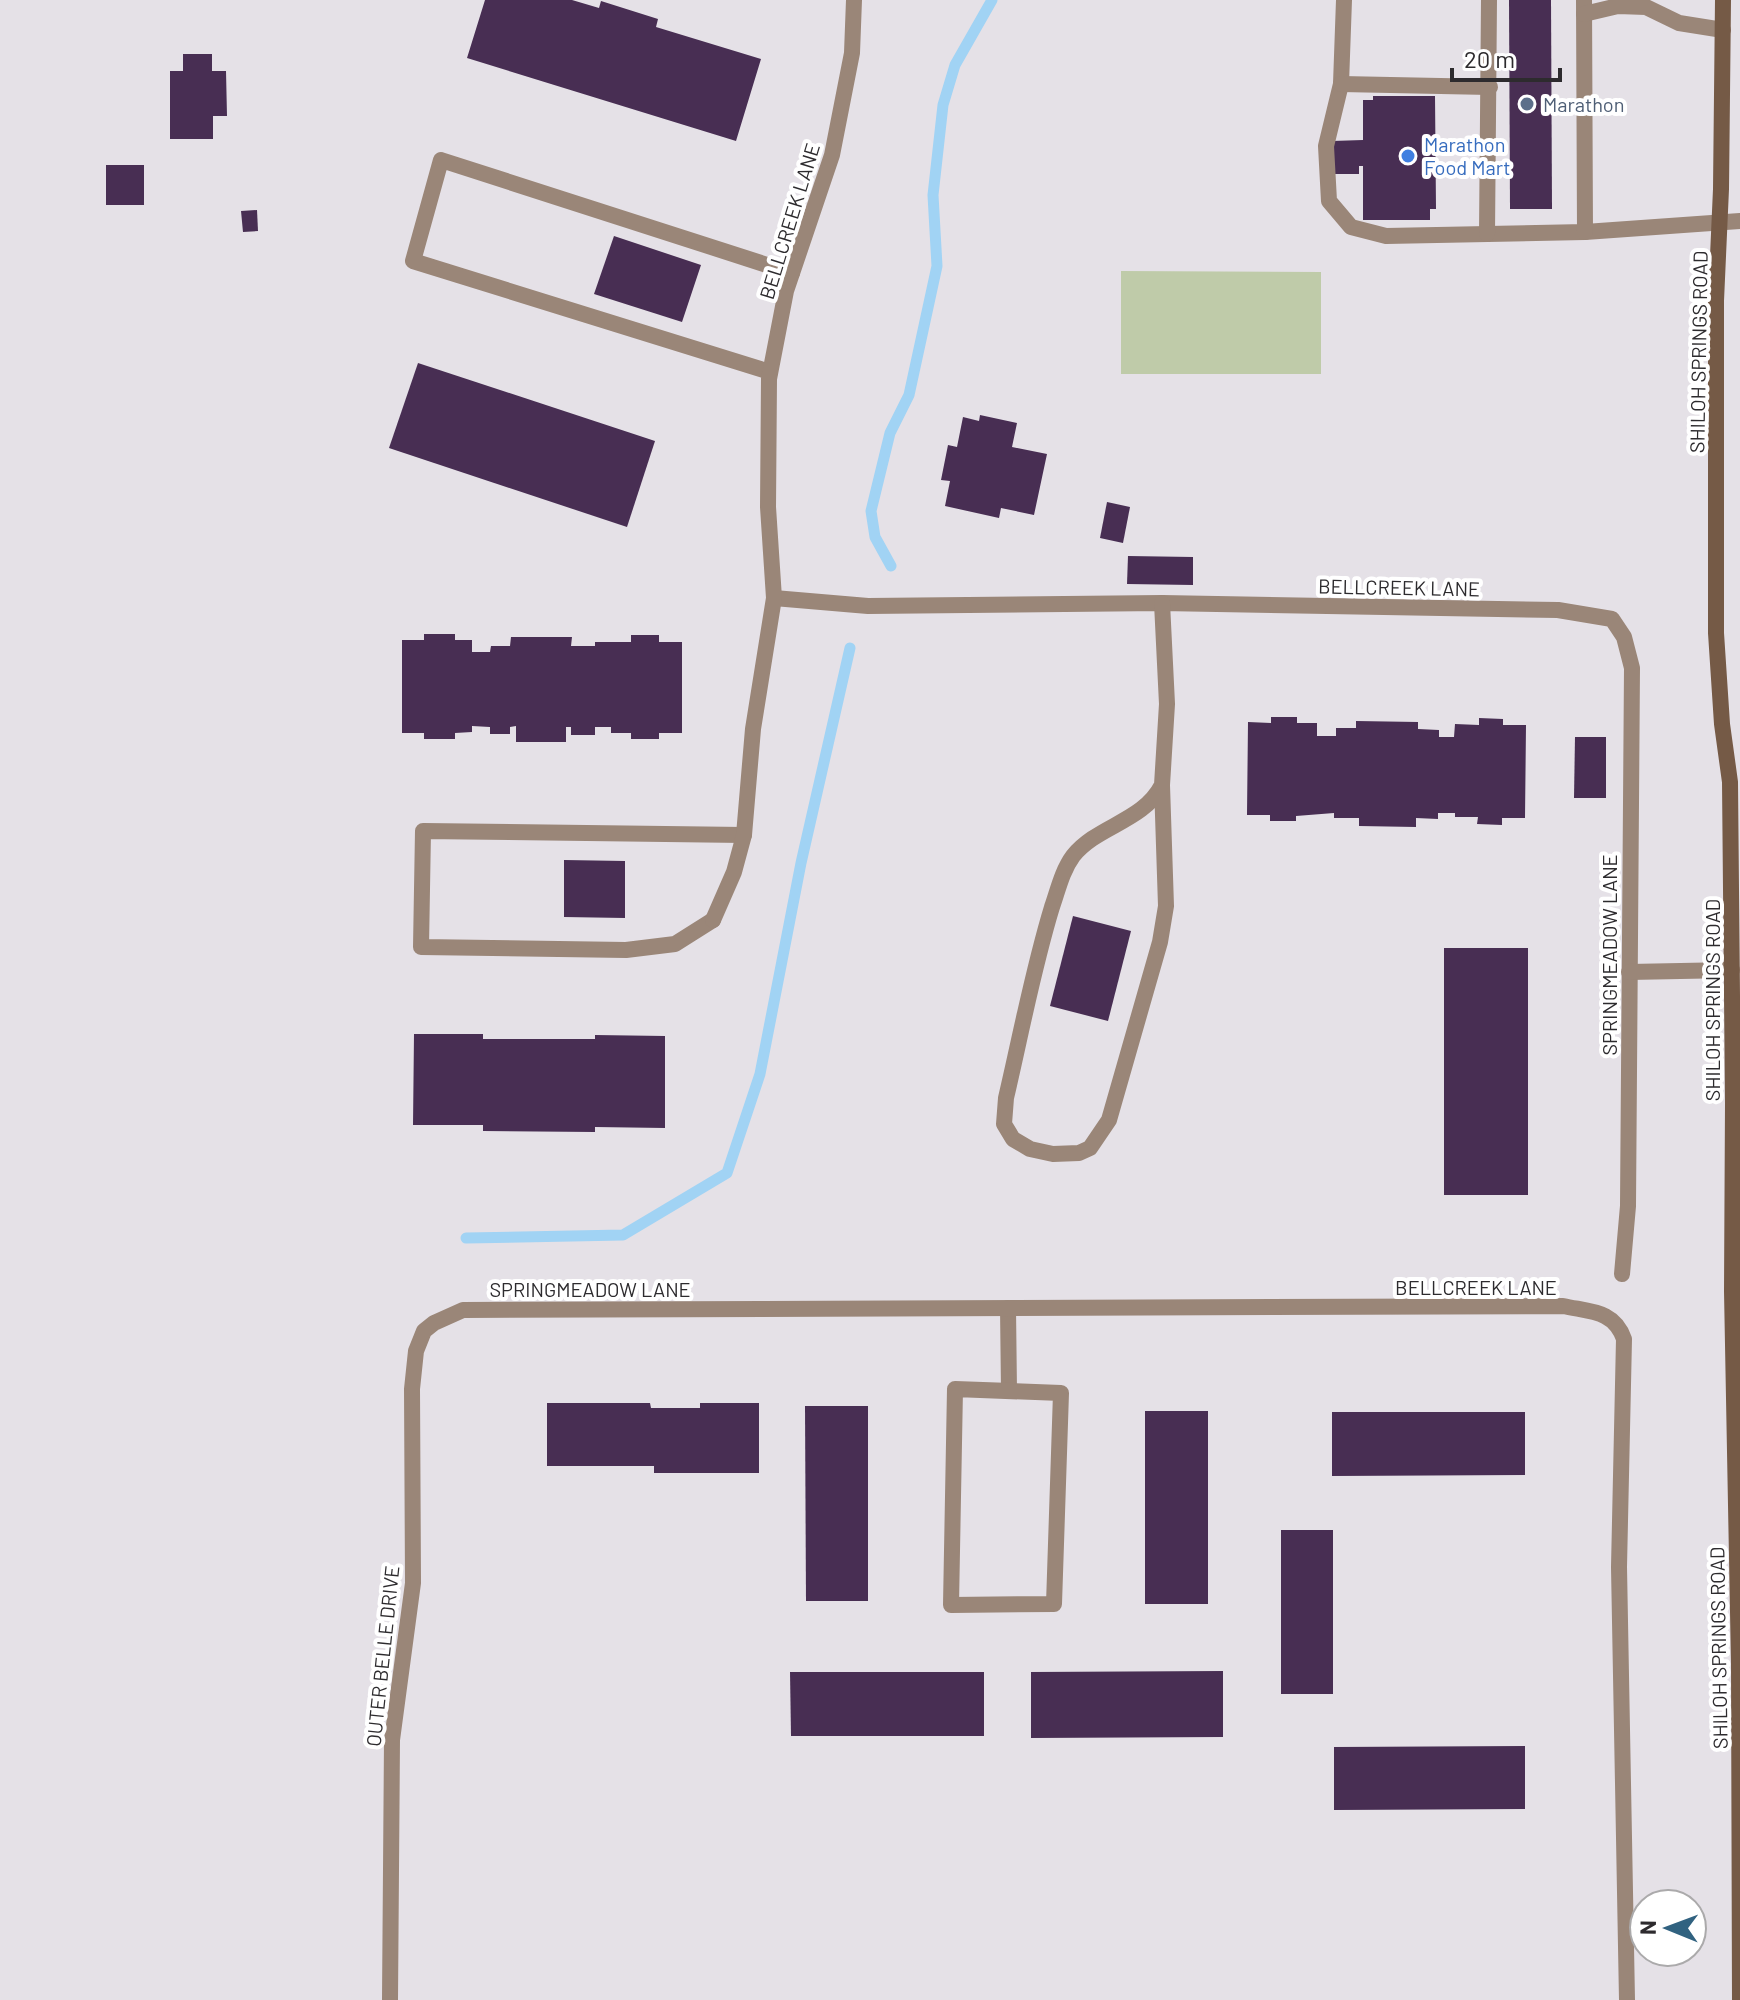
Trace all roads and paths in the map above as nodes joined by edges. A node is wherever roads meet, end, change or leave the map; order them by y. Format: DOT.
graph roads {
  1 [pos="854,0"];
  2 [pos="1344,0"];
  3 [pos="1489,0"];
  4 [pos="1723,0"];
  5 [pos="1584,7"];
  6 [pos="1723,30"];
  7 [pos="1341,84"];
  8 [pos="1490,87"];
  9 [pos="1720,221"];
  10 [pos="1740,221"];
  11 [pos="1585,232"];
  12 [pos="1487,234"];
  13 [pos="792,273"];
  14 [pos="770,372"];
  15 [pos="774,598"];
  16 [pos="1162,603"];
  17 [pos="1624,637"];
  18 [pos="1162,785"];
  19 [pos="744,835"];
  20 [pos="1732,970"];
  21 [pos="1629,972"];
  22 [pos="1736,1102"];
  23 [pos="1622,1274"];
  24 [pos="1736,1291"];
  25 [pos="1008,1308"];
  26 [pos="749,1309"];
  27 [pos="434,1323"];
  28 [pos="1009,1391"];
  29 [pos="390,2000"];
  30 [pos="1627,2000"];
  31 [pos="1740,2000"];
  1 -- 13 [label="street, BELLCREEK LANE"];
  2 -- 7 [label="street"];
  3 -- 8 [label="street"];
  4 -- 6 [label="street, SHILOH SPRINGS ROAD"];
  5 -- 6 [label="street"];
  5 -- 11 [label="street"];
  6 -- 9 [label="street, SHILOH SPRINGS ROAD"];
  7 -- 8 [label="street"];
  7 -- 12 [label="street"];
  8 -- 12 [label="street"];
  9 -- 10 [label="street"];
  9 -- 11 [label="street"];
  9 -- 20 [label="street, SHILOH SPRINGS ROAD"];
  11 -- 12 [label="street"];
  13 -- 14 [label="street, BELLCREEK LANE"];
  13 -- 14 [label="street"];
  14 -- 15 [label="street, BELLCREEK LANE"];
  15 -- 16 [label="street, BELLCREEK LANE"];
  15 -- 19 [label="street, BELLCREEK LANE"];
  16 -- 17 [label="street, BELLCREEK LANE"];
  16 -- 18 [label="street"];
  17 -- 21 [label="street, SPRINGMEADOW LANE"];
  18 -- 18 [label="street"];
  19 -- 19 [label="street, BELLCREEK LANE"];
  20 -- 21 [label="street"];
  20 -- 22 [label="street, SHILOH SPRINGS ROAD"];
  21 -- 23 [label="street, SPRINGMEADOW LANE"];
  22 -- 24 [label="street, SHILOH SPRINGS ROAD"];
  24 -- 31 [label="street, SHILOH SPRINGS ROAD"];
  25 -- 26 [label="street, BELLCREEK LANE"];
  25 -- 28 [label="street"];
  25 -- 30 [label="street, BELLCREEK LANE"];
  26 -- 27 [label="street, SPRINGMEADOW LANE"];
  27 -- 29 [label="street, OUTER BELLE DRIVE"];
  28 -- 28 [label="street"];
}
